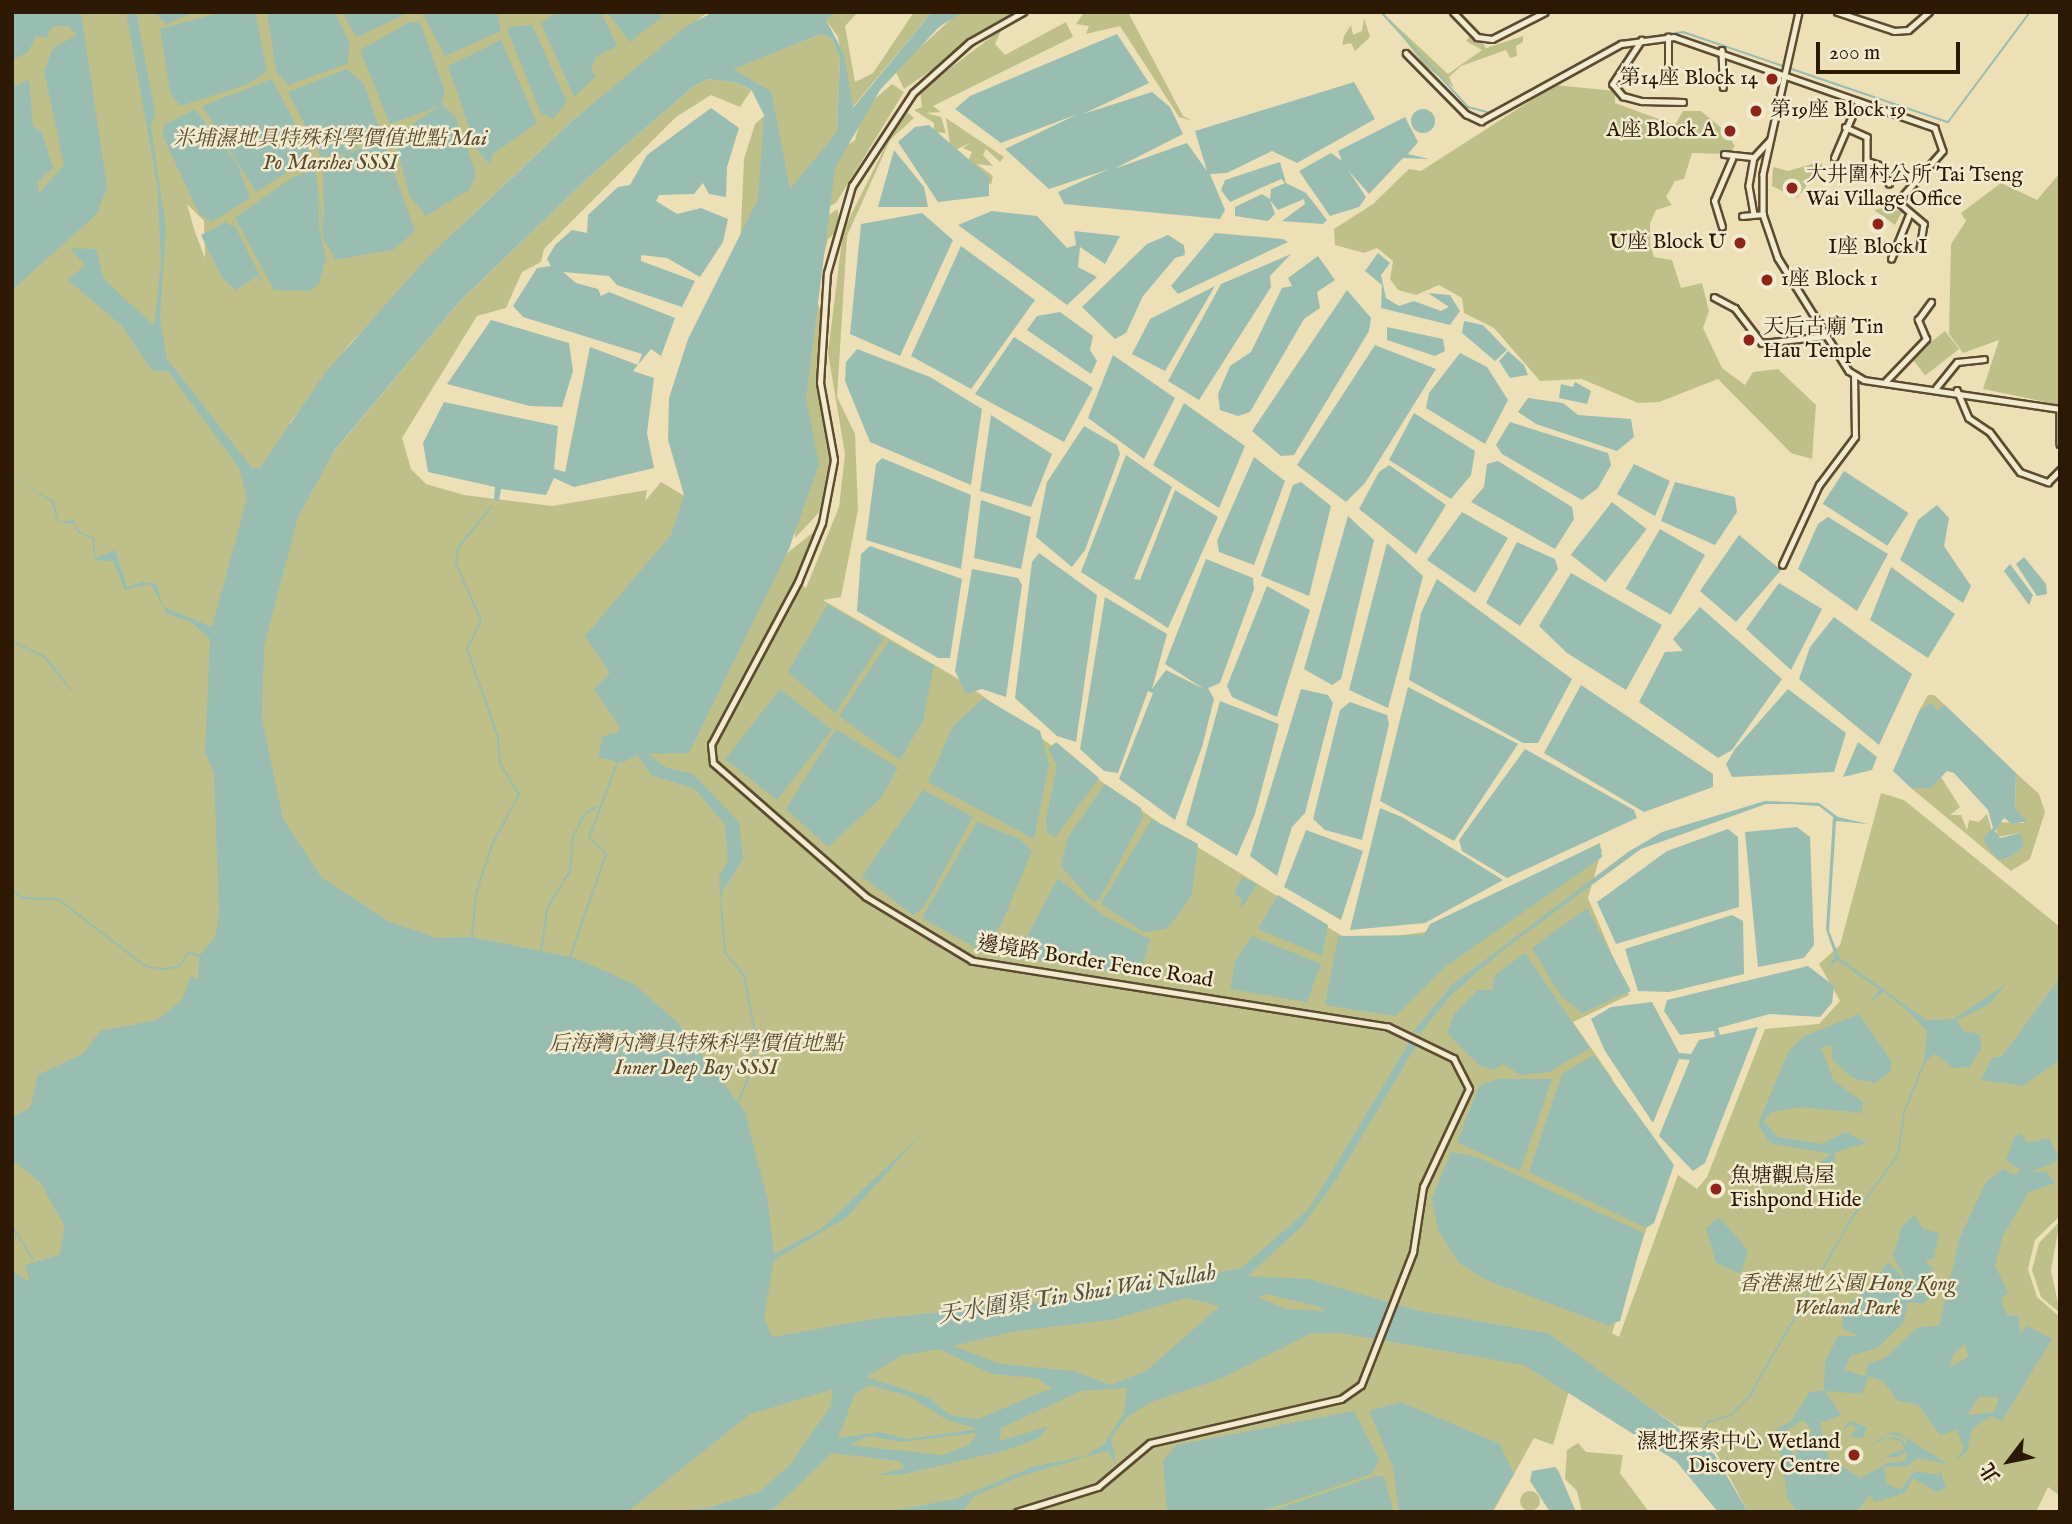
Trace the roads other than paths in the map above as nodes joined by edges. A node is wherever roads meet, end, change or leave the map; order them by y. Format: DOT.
graph roads {
  1 [pos="1023,12"];
  2 [pos="1453,12"];
  3 [pos="1545,12"];
  4 [pos="1799,12"];
  5 [pos="1837,12"];
  6 [pos="1929,12"];
  7 [pos="1668,37"];
  8 [pos="1643,39"];
  9 [pos="1722,50"];
  10 [pos="1406,53"];
  11 [pos="1668,69"];
  12 [pos="1785,73"];
  13 [pos="1723,88"];
  14 [pos="1859,101"];
  15 [pos="1683,102"];
  16 [pos="1845,127"];
  17 [pos="1770,140"];
  18 [pos="1724,154"];
  19 [pos="1754,157"];
  20 [pos="1834,158"];
  21 [pos="1732,159"];
  22 [pos="1889,183"];
  23 [pos="1754,214"];
  24 [pos="1763,214"];
  25 [pos="1909,215"];
  26 [pos="1742,216"];
  27 [pos="1722,227"];
  28 [pos="1920,249"];
  29 [pos="1891,260"];
  30 [pos="1714,297"];
  31 [pos="1931,302"];
  32 [pos="1827,336"];
  33 [pos="1984,359"];
  34 [pos="1854,376"];
  35 [pos="1884,383"];
  36 [pos="1936,388"];
  37 [pos="1957,390"];
  38 [pos="2060,409"];
  39 [pos="2060,444"];
  40 [pos="2060,470"];
  41 [pos="1782,565"];
  42 [pos="1017,1512"];
  1 -- 42 [label="street, 邊境路 Border Fence Road"];
  2 -- 3 [label="street"];
  4 -- 12 [label="street"];
  5 -- 6 [label="street"];
  7 -- 8 [label="street"];
  7 -- 9 [label="street"];
  7 -- 11 [label="street"];
  8 -- 10 [label="street"];
  8 -- 15 [label="street"];
  9 -- 12 [label="street"];
  9 -- 13 [label="street"];
  12 -- 14 [label="street"];
  12 -- 17 [label="street"];
  14 -- 16 [label="street"];
  14 -- 25 [label="street"];
  16 -- 20 [label="street"];
  16 -- 22 [label="street"];
  17 -- 19 [label="street"];
  17 -- 24 [label="street"];
  18 -- 21 [label="street"];
  19 -- 21 [label="street"];
  19 -- 23 [label="street"];
  21 -- 27 [label="street"];
  23 -- 24 [label="street"];
  23 -- 26 [label="street"];
  24 -- 32 [label="street"];
  25 -- 28 [label="street"];
  25 -- 29 [label="street"];
  30 -- 32 [label="street"];
  31 -- 35 [label="street"];
  32 -- 34 [label="street"];
  33 -- 36 [label="street"];
  34 -- 35 [label="street"];
  34 -- 41 [label="street"];
  35 -- 36 [label="street"];
  36 -- 37 [label="street"];
  37 -- 38 [label="street"];
  37 -- 40 [label="street"];
  38 -- 39 [label="street"];
}
